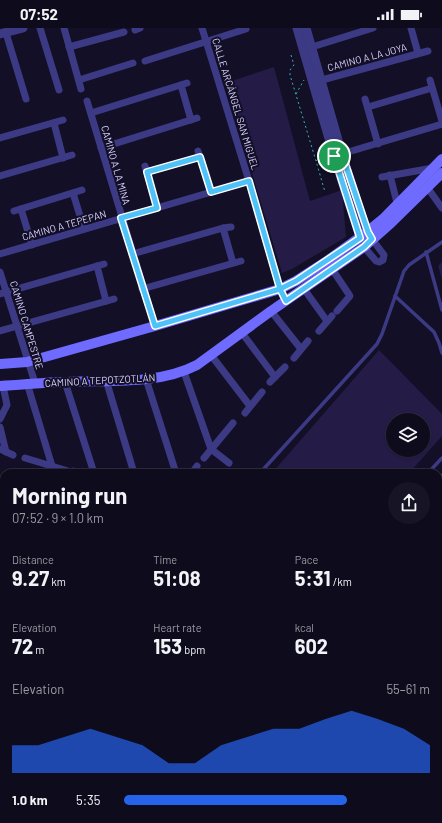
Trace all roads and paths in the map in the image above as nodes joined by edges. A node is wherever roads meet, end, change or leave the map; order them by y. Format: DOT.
graph roads {
  1 [pos="24,28"];
  2 [pos="40,28"];
  3 [pos="64,28"];
  4 [pos="202,28"];
  5 [pos="373,28"];
  6 [pos="411,28"];
  7 [pos="246,29"];
  8 [pos="303,31"];
  9 [pos="124,32"];
  10 [pos="3,34"];
  11 [pos="207,42"];
  12 [pos="69,47"];
  13 [pos="312,47"];
  14 [pos="428,50"];
  15 [pos="418,53"];
  16 [pos="291,55"];
  17 [pos="145,60"];
  18 [pos="133,63"];
  19 [pos="294,65"];
  20 [pos="299,65"];
  21 [pos="305,78"];
  22 [pos="79,80"];
  23 [pos="322,80"];
  24 [pos="430,80"];
  25 [pos="432,88"];
  26 [pos="81,89"];
  27 [pos="59,90"];
  28 [pos="296,95"];
  29 [pos="26,99"];
  30 [pos="365,99"];
  31 [pos="87,101"];
  32 [pos="368,107"];
  33 [pos="91,113"];
  34 [pos="62,120"];
  35 [pos="442,121"];
  36 [pos="54,123"];
  37 [pos="442,124"];
  38 [pos="0,138"];
  39 [pos="378,144"];
  40 [pos="331,147"];
  41 [pos="101,148"];
  42 [pos="72,155"];
  43 [pos="338,155"];
  44 [pos="63,158"];
  45 [pos="442,160"];
  46 [pos="316,161"];
  47 [pos="438,170"];
  48 [pos="0,176"];
  49 [pos="249,181"];
  50 [pos="427,187"];
  51 [pos="82,190"];
  52 [pos="211,192"];
  53 [pos="325,192"];
  54 [pos="73,193"];
  55 [pos="398,203"];
  56 [pos="157,208"];
  57 [pos="442,208"];
  58 [pos="21,209"];
  59 [pos="14,211"];
  60 [pos="121,218"];
  61 [pos="231,227"];
  62 [pos="223,228"];
  63 [pos="84,229"];
  64 [pos="366,239"];
  65 [pos="442,242"];
  66 [pos="32,245"];
  67 [pos="426,252"];
  68 [pos="0,254"];
  69 [pos="132,254"];
  70 [pos="241,261"];
  71 [pos="233,263"];
  72 [pos="332,269"];
  73 [pos="0,272"];
  74 [pos="142,289"];
  75 [pos="280,289"];
  76 [pos="304,289"];
  77 [pos="3,293"];
  78 [pos="395,296"];
  79 [pos="286,301"];
  80 [pos="442,310"];
  81 [pos="271,311"];
  82 [pos="332,316"];
  83 [pos="155,326"];
  84 [pos="16,327"];
  85 [pos="0,331"];
  86 [pos="319,331"];
  87 [pos="242,333"];
  88 [pos="308,341"];
  89 [pos="300,349"];
  90 [pos="442,353"];
  91 [pos="211,355"];
  92 [pos="294,358"];
  93 [pos="28,362"];
  94 [pos="0,364"];
  95 [pos="285,367"];
  96 [pos="184,372"];
  97 [pos="146,379"];
  98 [pos="106,380"];
  99 [pos="65,382"];
  100 [pos="31,383"];
  101 [pos="2,386"];
  102 [pos="262,392"];
  103 [pos="250,406"];
  104 [pos="245,413"];
  105 [pos="0,419"];
  106 [pos="233,423"];
  107 [pos="0,427"];
  108 [pos="211,449"];
  109 [pos="6,452"];
  110 [pos="25,458"];
  111 [pos="204,458"];
  112 [pos="442,458"];
  113 [pos="228,463"];
  114 [pos="52,466"];
  115 [pos="197,466"];
  116 [pos="63,469"];
  117 [pos="93,469"];
  118 [pos="133,469"];
  119 [pos="175,469"];
  120 [pos="195,469"];
  121 [pos="264,469"];
  122 [pos="432,469"];
  123 [pos="442,744"];
  124 [pos="442,753"];
  1 -- 10 [label="street"];
  2 -- 27 [label="street"];
  3 -- 12 [label="street"];
  4 -- 11 [label="street, CALLE ARCÁNGEL SAN MIGUEL"];
  5 -- 13 [label="street"];
  6 -- 15 [label="street, CAMINO A LA JOYA"];
  7 -- 11 [label="street"];
  8 -- 13 [label="street"];
  8 -- 40 [label="street"];
  9 -- 12 [label="street"];
  10 -- 29 [label="street"];
  11 -- 17 [label="street"];
  11 -- 49 [label="street, CALLE ARCÁNGEL SAN MIGUEL"];
  12 -- 22 [label="street"];
  13 -- 23 [label="street"];
  14 -- 15 [label="street, CAMINO A LA JOYA"];
  15 -- 23 [label="street, CAMINO A LA JOYA"];
  16 -- 19 [label="path"];
  18 -- 22 [label="street"];
  19 -- 20 [label="path"];
  19 -- 28 [label="path"];
  21 -- 28 [label="path"];
  22 -- 26 [label="street"];
  23 -- 43 [label="street"];
  24 -- 25 [label="street"];
  25 -- 32 [label="street"];
  25 -- 35 [label="street"];
  28 -- 46 [label="path"];
  30 -- 32 [label="street"];
  31 -- 33 [label="street, CAMINO A LA MINA"];
  32 -- 39 [label="street"];
  33 -- 41 [label="street, CAMINO A LA MINA"];
  33 -- 41 [label="street"];
  34 -- 36 [label="street"];
  36 -- 38 [label="street"];
  36 -- 44 [label="street"];
  37 -- 39 [label="street"];
  39 -- 43 [label="street"];
  40 -- 43 [label="street"];
  40 -- 46 [label="path"];
  41 -- 60 [label="street, CAMINO A LA MINA"];
  42 -- 44 [label="street"];
  43 -- 64 [label="street"];
  44 -- 48 [label="street"];
  45 -- 47 [label="main road, CAMINO A TEPOTZOTLÁN"];
  46 -- 53 [label="path"];
  47 -- 50 [label="main road, CAMINO A TEPOTZOTLÁN"];
  47 -- 55 [label="main road, CAMINO A TEPOTZOTLÁN"];
  47 -- 55 [label="street"];
  49 -- 52 [label="street, CAMINO A TEPEPAN"];
  49 -- 75 [label="street, CALLE ARCÁNGEL SAN MIGUEL"];
  50 -- 57 [label="street"];
  50 -- 64 [label="main road, CAMINO A TEPOTZOTLÁN"];
  51 -- 54 [label="street"];
  52 -- 56 [label="street, CAMINO A TEPEPAN"];
  52 -- 56 [label="street"];
  54 -- 58 [label="street"];
  54 -- 63 [label="street"];
  55 -- 64 [label="main road, CAMINO A TEPOTZOTLÁN"];
  56 -- 60 [label="street, CAMINO A TEPEPAN"];
  58 -- 59 [label="street"];
  58 -- 66 [label="street"];
  60 -- 63 [label="street, CAMINO A TEPEPAN"];
  60 -- 69 [label="street, CAMINO A LA MINA"];
  61 -- 62 [label="street"];
  62 -- 69 [label="street"];
  62 -- 71 [label="street"];
  63 -- 66 [label="street, CAMINO A TEPEPAN"];
  64 -- 72 [label="main road, CAMINO A TEPOTZOTLÁN"];
  64 -- 75 [label="main road, CAMINO A TEPOTZOTLÁN"];
  65 -- 67 [label="lane"];
  66 -- 68 [label="street, CAMINO A TEPEPAN"];
  67 -- 78 [label="lane"];
  67 -- 80 [label="lane"];
  69 -- 74 [label="street, CAMINO A LA MINA"];
  70 -- 71 [label="street"];
  71 -- 74 [label="street"];
  72 -- 76 [label="main road, CAMINO A TEPOTZOTLÁN"];
  72 -- 82 [label="street"];
  73 -- 77 [label="street, CAMINO CAMPESTRE"];
  74 -- 83 [label="street, CAMINO A LA MINA"];
  75 -- 79 [label="street, CALLE ARCÁNGEL SAN MIGUEL"];
  75 -- 83 [label="main road, CAMINO A TEPOTZOTLÁN"];
  76 -- 79 [label="main road, CAMINO A TEPOTZOTLÁN"];
  76 -- 82 [label="street"];
  77 -- 84 [label="street, CAMINO CAMPESTRE"];
  77 -- 84 [label="street"];
  78 -- 90 [label="lane"];
  78 -- 121 [label="lane"];
  79 -- 81 [label="main road, CAMINO A TEPOTZOTLÁN"];
  81 -- 87 [label="main road, CAMINO A TEPOTZOTLÁN"];
  81 -- 89 [label="street"];
  82 -- 86 [label="street"];
  83 -- 93 [label="main road, CAMINO A TEPOTZOTLÁN"];
  84 -- 85 [label="street"];
  84 -- 93 [label="street, CAMINO CAMPESTRE"];
  87 -- 91 [label="main road, CAMINO A TEPOTZOTLÁN"];
  87 -- 95 [label="street"];
  88 -- 89 [label="street"];
  89 -- 92 [label="street"];
  91 -- 96 [label="main road, CAMINO A TEPOTZOTLÁN"];
  91 -- 103 [label="street"];
  93 -- 94 [label="main road, CAMINO A TEPOTZOTLÁN"];
  93 -- 100 [label="street, CAMINO CAMPESTRE"];
  96 -- 97 [label="main road, CAMINO A TEPOTZOTLÁN"];
  96 -- 108 [label="street"];
  97 -- 98 [label="main road, CAMINO A TEPOTZOTLÁN"];
  97 -- 119 [label="street"];
  98 -- 99 [label="main road, CAMINO A TEPOTZOTLÁN"];
  98 -- 118 [label="street"];
  99 -- 100 [label="main road, CAMINO A TEPOTZOTLÁN"];
  99 -- 117 [label="street"];
  100 -- 101 [label="main road, CAMINO A TEPOTZOTLÁN"];
  100 -- 114 [label="street, CAMINO CAMPESTRE"];
  101 -- 105 [label="street"];
  102 -- 103 [label="street"];
  103 -- 104 [label="street"];
  106 -- 108 [label="street"];
  107 -- 109 [label="street"];
  108 -- 111 [label="street"];
  108 -- 113 [label="street"];
  110 -- 114 [label="street"];
  112 -- 122 [label="lane"];
  114 -- 116 [label="street"];
  115 -- 120 [label="street"];
  123 -- 124 [label="street"];
}
